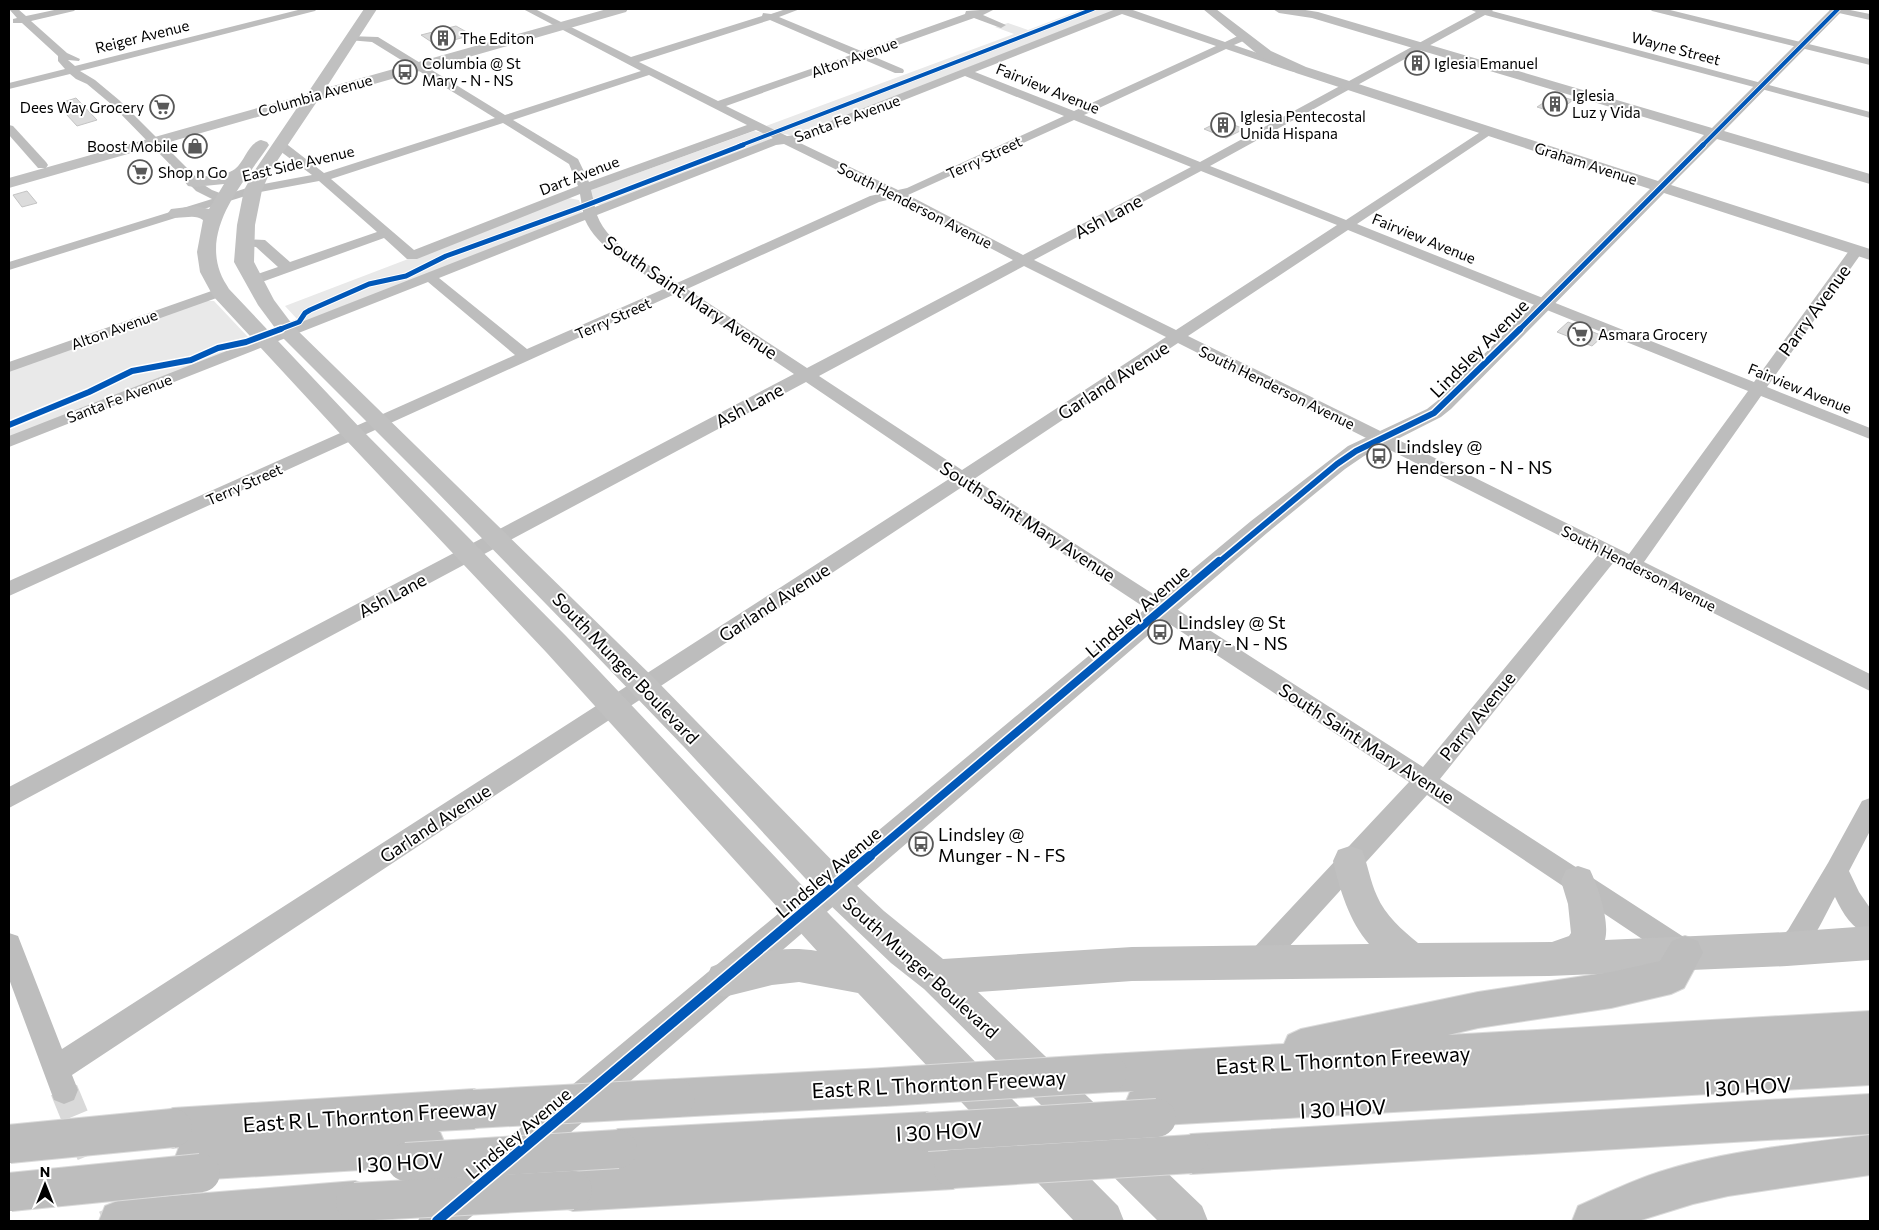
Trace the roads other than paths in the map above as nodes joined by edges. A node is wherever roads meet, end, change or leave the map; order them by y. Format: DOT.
graph roads {
  1 [pos="13,9"];
  2 [pos="71,9"];
  3 [pos="312,9"];
  4 [pos="370,9"];
  5 [pos="528,9"];
  6 [pos="595,9"];
  7 [pos="621,9"];
  8 [pos="795,9"];
  9 [pos="957,9"];
  10 [pos="990,9"];
  11 [pos="1209,9"];
  12 [pos="1279,9"];
  13 [pos="1298,9"];
  14 [pos="1655,9"];
  15 [pos="1836,9"];
  16 [pos="1122,10"];
  17 [pos="1482,10"];
  18 [pos="757,11"];
  19 [pos="973,14"];
  20 [pos="1228,15"];
  21 [pos="1314,15"];
  22 [pos="770,16"];
  23 [pos="1870,17"];
  24 [pos="24,19"];
  25 [pos="557,22"];
  26 [pos="9,23"];
  27 [pos="1001,26"];
  28 [pos="1244,37"];
  29 [pos="352,38"];
  30 [pos="1802,45"];
  31 [pos="1224,46"];
  32 [pos="1419,46"];
  33 [pos="861,55"];
  34 [pos="630,61"];
  35 [pos="1870,62"];
  36 [pos="413,63"];
  37 [pos="334,65"];
  38 [pos="77,68"];
  39 [pos="1301,70"];
  40 [pos="899,71"];
  41 [pos="370,72"];
  42 [pos="651,72"];
  43 [pos="965,72"];
  44 [pos="9,86"];
  45 [pos="1349,86"];
  46 [pos="1762,86"];
  47 [pos="304,92"];
  48 [pos="718,105"];
  49 [pos="241,116"];
  50 [pos="1074,116"];
  51 [pos="1870,116"];
  52 [pos="506,119"];
  53 [pos="757,126"];
  54 [pos="9,128"];
  55 [pos="275,131"];
  56 [pos="1489,131"];
  57 [pos="1715,133"];
  58 [pos="151,139"];
  59 [pos="785,140"];
  60 [pos="253,156"];
  61 [pos="42,165"];
  62 [pos="1201,166"];
  63 [pos="240,173"];
  64 [pos="9,175"];
  65 [pos="322,177"];
  66 [pos="1870,179"];
  67 [pos="194,182"];
  68 [pos="9,183"];
  69 [pos="1660,187"];
  70 [pos="252,190"];
  71 [pos="584,190"];
  72 [pos="898,194"];
  73 [pos="223,198"];
  74 [pos="177,213"];
  75 [pos="589,214"];
  76 [pos="213,220"];
  77 [pos="1349,225"];
  78 [pos="386,233"];
  79 [pos="245,242"];
  80 [pos="1863,253"];
  81 [pos="1024,260"];
  82 [pos="244,262"];
  83 [pos="9,266"];
  84 [pos="288,268"];
  85 [pos="430,277"];
  86 [pos="254,280"];
  87 [pos="677,289"];
  88 [pos="220,292"];
  89 [pos="1544,304"];
  90 [pos="288,332"];
  91 [pos="1178,337"];
  92 [pos="267,340"];
  93 [pos="527,357"];
  94 [pos="9,367"];
  95 [pos="806,375"];
  96 [pos="1757,388"];
  97 [pos="380,423"];
  98 [pos="1870,434"];
  99 [pos="354,435"];
  100 [pos="1382,439"];
  101 [pos="9,442"];
  102 [pos="963,478"];
  103 [pos="498,538"];
  104 [pos="470,553"];
  105 [pos="1610,553"];
  106 [pos="1632,565"];
  107 [pos="9,589"];
  108 [pos="1162,610"];
  109 [pos="1870,683"];
  110 [pos="644,687"];
  111 [pos="615,706"];
  112 [pos="1425,781"];
  113 [pos="9,798"];
  114 [pos="1870,808"];
  115 [pos="1350,861"];
  116 [pos="1837,872"];
  117 [pos="1578,881"];
  118 [pos="833,887"];
  119 [pos="804,911"];
  120 [pos="1870,924"];
  121 [pos="1870,943"];
  122 [pos="9,945"];
  123 [pos="1787,949"];
  124 [pos="1685,953"];
  125 [pos="1549,958"];
  126 [pos="1411,960"];
  127 [pos="1258,962"];
  128 [pos="937,977"];
  129 [pos="869,978"];
  130 [pos="724,980"];
  131 [pos="1870,1030"];
  132 [pos="1219,1066"];
  133 [pos="1870,1066"];
  134 [pos="1870,1079"];
  135 [pos="1151,1112"];
  136 [pos="1870,1114"];
  137 [pos="9,1144"];
  138 [pos="189,1154"];
  139 [pos="1870,1155"];
  140 [pos="9,1188"];
  141 [pos="1176,1210"];
  142 [pos="221,1217"];
  143 [pos="120,1221"];
  144 [pos="437,1221"];
  145 [pos="1103,1221"];
  146 [pos="1593,1221"];
  1 -- 24 [label="street"];
  2 -- 24 [label="street"];
  3 -- 38 [label="street, Reiger Avenue"];
  4 -- 29 [label="main road"];
  5 -- 25 [label="street, South Henderson Avenue"];
  6 -- 25 [label="main road, Columbia Avenue"];
  7 -- 25 [label="main road, Columbia Avenue"];
  8 -- 22 [label="street"];
  9 -- 19 [label="street"];
  10 -- 19 [label="street, Alton Avenue"];
  11 -- 20 [label="street, Graham Avenue"];
  12 -- 21 [label="street"];
  13 -- 21 [label="street"];
  14 -- 30 [label="street"];
  15 -- 23 [label="street"];
  15 -- 30 [label="street, Lindsley Avenue"];
  16 -- 31 [label="street, Graham Avenue"];
  16 -- 43 [label="street, Santa Fe Avenue"];
  17 -- 32 [label="street, Ash Lane"];
  17 -- 46 [label="street, Wayne Street"];
  18 -- 22 [label="street"];
  19 -- 27 [label="street"];
  19 -- 33 [label="street, Alton Avenue"];
  20 -- 28 [label="street, Graham Avenue"];
  21 -- 32 [label="street"];
  22 -- 33 [label="street"];
  22 -- 34 [label="street"];
  24 -- 26 [label="street"];
  24 -- 38 [label="street"];
  25 -- 34 [label="street, South Henderson Avenue"];
  25 -- 36 [label="main road, Columbia Avenue"];
  28 -- 31 [label="street, Terry Street"];
  28 -- 39 [label="street, Graham Avenue"];
  29 -- 36 [label="street, South Saint Mary Avenue"];
  29 -- 37 [label="main road"];
  30 -- 35 [label="street"];
  30 -- 46 [label="street, Lindsley Avenue"];
  31 -- 39 [label="street, Graham Avenue"];
  31 -- 50 [label="street, Terry Street"];
  32 -- 45 [label="street, Ash Lane"];
  32 -- 57 [label="street"];
  33 -- 40 [label="street"];
  33 -- 48 [label="street, Alton Avenue"];
  34 -- 42 [label="street, South Henderson Avenue"];
  36 -- 41 [label="main road, Columbia Avenue"];
  36 -- 47 [label="main road, Columbia Avenue"];
  36 -- 52 [label="street, South Saint Mary Avenue"];
  37 -- 41 [label="main road"];
  37 -- 47 [label="main road"];
  38 -- 44 [label="street, Reiger Avenue"];
  38 -- 58 [label="street"];
  39 -- 45 [label="street, Graham Avenue"];
  41 -- 47 [label="main road, Columbia Avenue"];
  42 -- 48 [label="street, South Henderson Avenue"];
  42 -- 52 [label="street, East Side Avenue"];
  43 -- 50 [label="street, Fairview Avenue"];
  43 -- 59 [label="street, Santa Fe Avenue"];
  45 -- 56 [label="street, Graham Avenue"];
  45 -- 62 [label="street, Ash Lane"];
  46 -- 51 [label="street, Wayne Street"];
  46 -- 57 [label="street, Lindsley Avenue"];
  47 -- 49 [label="main road, Columbia Avenue"];
  47 -- 55 [label="main road, South Munger Boulevard"];
  47 -- 55 [label="main road, South Munger Boulevard"];
  47 -- 58 [label="main road, Columbia Avenue"];
  48 -- 53 [label="street, South Henderson Avenue"];
  49 -- 55 [label="main road"];
  49 -- 58 [label="main road, Columbia Avenue"];
  50 -- 62 [label="street, Fairview Avenue"];
  50 -- 72 [label="street, Terry Street"];
  52 -- 65 [label="street, East Side Avenue"];
  52 -- 71 [label="street, South Saint Mary Avenue"];
  53 -- 59 [label="street, South Henderson Avenue"];
  53 -- 71 [label="street, Dart Avenue"];
  54 -- 61 [label="street"];
  55 -- 60 [label="main road, South Munger Boulevard"];
  55 -- 65 [label="street"];
  55 -- 70 [label="main road, South Munger Boulevard"];
  56 -- 69 [label="street, Graham Avenue"];
  56 -- 77 [label="street, Garland Avenue"];
  57 -- 66 [label="street"];
  57 -- 69 [label="street, Lindsley Avenue"];
  58 -- 61 [label="main road, Columbia Avenue"];
  58 -- 67 [label="street"];
  58 -- 68 [label="main road, Columbia Avenue"];
  59 -- 72 [label="street, South Henderson Avenue"];
  59 -- 75 [label="street, Santa Fe Avenue"];
  60 -- 63 [label="main road, South Munger Boulevard"];
  60 -- 70 [label="main road"];
  61 -- 64 [label="main road, Columbia Avenue"];
  62 -- 77 [label="street, Fairview Avenue"];
  62 -- 81 [label="street, Ash Lane"];
  63 -- 67 [label="main road"];
  63 -- 73 [label="main road, South Munger Boulevard"];
  65 -- 70 [label="street, East Side Avenue"];
  65 -- 78 [label="street"];
  67 -- 73 [label="street"];
  69 -- 80 [label="street, Graham Avenue"];
  69 -- 89 [label="street, Lindsley Avenue"];
  70 -- 73 [label="street, East Side Avenue"];
  70 -- 79 [label="main road, South Munger Boulevard"];
  71 -- 75 [label="street, South Saint Mary Avenue"];
  71 -- 78 [label="street, Dart Avenue"];
  72 -- 81 [label="street, South Henderson Avenue"];
  72 -- 87 [label="street, Terry Street"];
  73 -- 74 [label="street, East Side Avenue"];
  73 -- 76 [label="main road, South Munger Boulevard"];
  73 -- 82 [label="main road"];
  74 -- 76 [label="main road"];
  74 -- 83 [label="street, East Side Avenue"];
  75 -- 85 [label="street, Santa Fe Avenue"];
  75 -- 87 [label="street, South Saint Mary Avenue"];
  76 -- 88 [label="main road, South Munger Boulevard"];
  77 -- 89 [label="street, Fairview Avenue"];
  77 -- 91 [label="street, Garland Avenue"];
  78 -- 84 [label="street"];
  79 -- 82 [label="main road, South Munger Boulevard"];
  79 -- 84 [label="street"];
  80 -- 96 [label="street, Parry Avenue"];
  81 -- 91 [label="street, South Henderson Avenue"];
  81 -- 95 [label="street, Ash Lane"];
  82 -- 86 [label="main road, South Munger Boulevard"];
  84 -- 86 [label="street"];
  85 -- 90 [label="street, Santa Fe Avenue"];
  85 -- 93 [label="street"];
  86 -- 90 [label="main road, South Munger Boulevard"];
  87 -- 93 [label="street, Terry Street"];
  87 -- 95 [label="street, South Saint Mary Avenue"];
  88 -- 92 [label="main road, South Munger Boulevard"];
  88 -- 94 [label="street, Alton Avenue"];
  89 -- 96 [label="street, Fairview Avenue"];
  89 -- 100 [label="street, Lindsley Avenue"];
  90 -- 92 [label="street, Santa Fe Avenue"];
  90 -- 97 [label="main road, South Munger Boulevard"];
  91 -- 100 [label="street, South Henderson Avenue"];
  91 -- 102 [label="street, Garland Avenue"];
  92 -- 99 [label="main road, South Munger Boulevard"];
  92 -- 101 [label="street, Santa Fe Avenue"];
  93 -- 97 [label="street, Terry Street"];
  95 -- 102 [label="street, South Saint Mary Avenue"];
  95 -- 103 [label="street, Ash Lane"];
  96 -- 98 [label="street, Fairview Avenue"];
  96 -- 106 [label="street, Parry Avenue"];
  97 -- 99 [label="street, Terry Street"];
  97 -- 103 [label="main road, South Munger Boulevard"];
  99 -- 104 [label="main road, South Munger Boulevard"];
  99 -- 107 [label="street, Terry Street"];
  100 -- 105 [label="street, South Henderson Avenue"];
  100 -- 108 [label="street, Lindsley Avenue"];
  102 -- 108 [label="street, South Saint Mary Avenue"];
  102 -- 110 [label="street, Garland Avenue"];
  103 -- 104 [label="street, Ash Lane"];
  103 -- 110 [label="main road, South Munger Boulevard"];
  104 -- 111 [label="main road, South Munger Boulevard"];
  104 -- 113 [label="street, Ash Lane"];
  105 -- 106 [label="street, South Henderson Avenue"];
  105 -- 112 [label="street, Parry Avenue"];
  106 -- 109 [label="street, South Henderson Avenue"];
  108 -- 112 [label="street, South Saint Mary Avenue"];
  108 -- 118 [label="street, Lindsley Avenue"];
  110 -- 111 [label="street, Garland Avenue"];
  110 -- 118 [label="main road, South Munger Boulevard"];
  111 -- 119 [label="main road, South Munger Boulevard"];
  111 -- 122 [label="street, Garland Avenue"];
  112 -- 115 [label="street, Parry Avenue"];
  112 -- 117 [label="street, South Saint Mary Avenue"];
  114 -- 116 [label="street"];
  115 -- 126 [label="main road"];
  115 -- 127 [label="street, Parry Avenue"];
  116 -- 120 [label="street"];
  116 -- 123 [label="street"];
  117 -- 124 [label="street, South Saint Mary Avenue"];
  117 -- 125 [label="main road"];
  118 -- 119 [label="street, Lindsley Avenue"];
  118 -- 128 [label="main road, South Munger Boulevard"];
  119 -- 129 [label="main road, South Munger Boulevard"];
  119 -- 130 [label="street, Lindsley Avenue"];
  121 -- 123 [label="main road"];
  123 -- 124 [label="main road"];
  124 -- 125 [label="main road"];
  124 -- 132 [label="highway"];
  125 -- 126 [label="main road"];
  126 -- 127 [label="main road"];
  127 -- 128 [label="main road"];
  128 -- 141 [label="main road, South Munger Boulevard"];
  129 -- 130 [label="main road"];
  129 -- 145 [label="main road, South Munger Boulevard"];
  130 -- 144 [label="street, Lindsley Avenue"];
  131 -- 132 [label="highway, East R L Thornton Freeway"];
  132 -- 138 [label="highway, East R L Thornton Freeway, bridge"];
  133 -- 135 [label="highway, I 30 HOV"];
  134 -- 135 [label="highway, I 30 HOV"];
  135 -- 138 [label="highway, I 30 HOV, bridge"];
  136 -- 142 [label="highway, bridge"];
  137 -- 138 [label="highway, East R L Thornton Freeway, bridge"];
  138 -- 140 [label="highway, I 30 HOV, bridge"];
  139 -- 146 [label="highway"];
  142 -- 143 [label="highway"];
}
